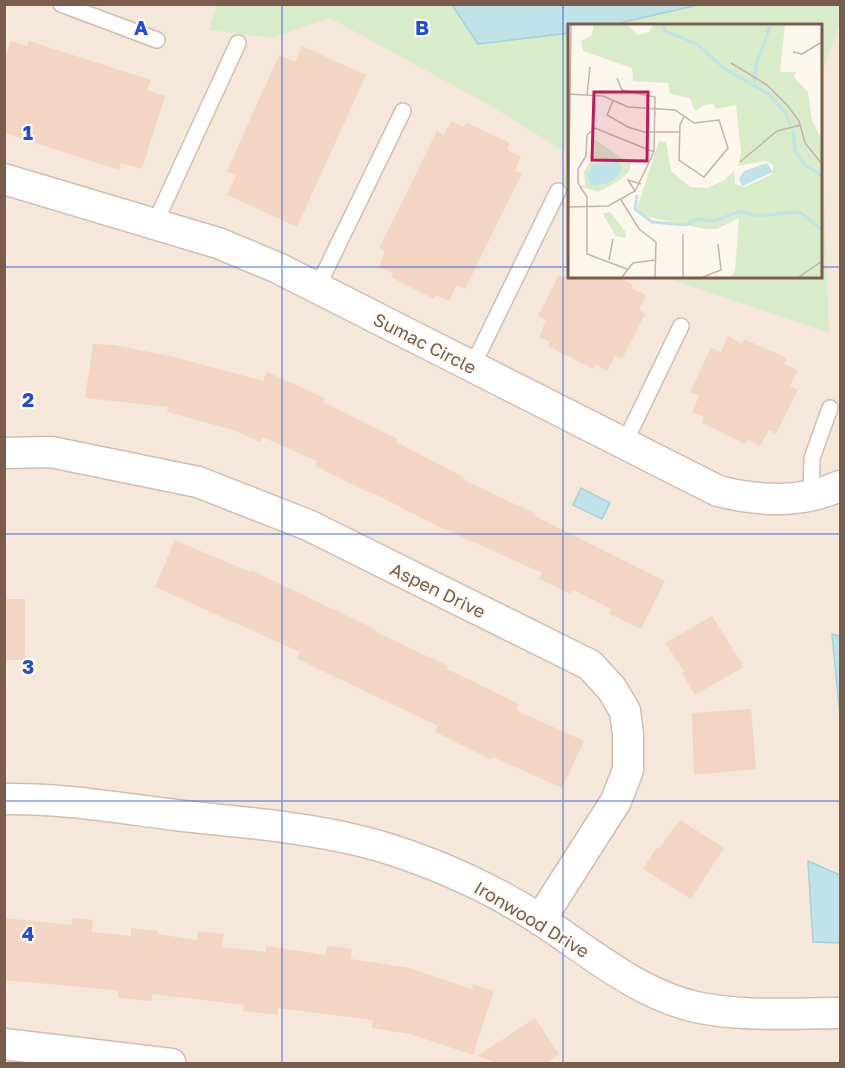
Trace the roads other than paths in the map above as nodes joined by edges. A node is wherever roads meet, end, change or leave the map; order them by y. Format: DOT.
graph roads {
  1 [pos="61,4"];
  2 [pos="157,40"];
  3 [pos="237,43"];
  4 [pos="403,111"];
  5 [pos="4,179"];
  6 [pos="558,191"];
  7 [pos="155,223"];
  8 [pos="316,288"];
  9 [pos="681,326"];
  10 [pos="472,367"];
  11 [pos="830,408"];
  12 [pos="624,444"];
  13 [pos="4,453"];
  14 [pos="840,486"];
  15 [pos="811,496"];
  16 [pos="4,800"];
  17 [pos="540,920"];
  18 [pos="840,1013"];
  19 [pos="4,1044"];
  20 [pos="171,1064"];
  1 -- 2 [label="lane"];
  3 -- 7 [label="lane"];
  4 -- 8 [label="lane"];
  5 -- 7 [label="street, Sumac Circle"];
  6 -- 10 [label="lane"];
  7 -- 8 [label="street, Sumac Circle"];
  8 -- 10 [label="street, Sumac Circle"];
  9 -- 12 [label="lane"];
  10 -- 12 [label="street, Sumac Circle"];
  11 -- 15 [label="lane"];
  12 -- 15 [label="street, Sumac Circle"];
  13 -- 17 [label="street, Aspen Drive"];
  14 -- 15 [label="street, Sumac Circle"];
  16 -- 17 [label="street, Ironwood Drive"];
  17 -- 18 [label="street, Ironwood Drive"];
  19 -- 20 [label="street"];
}
